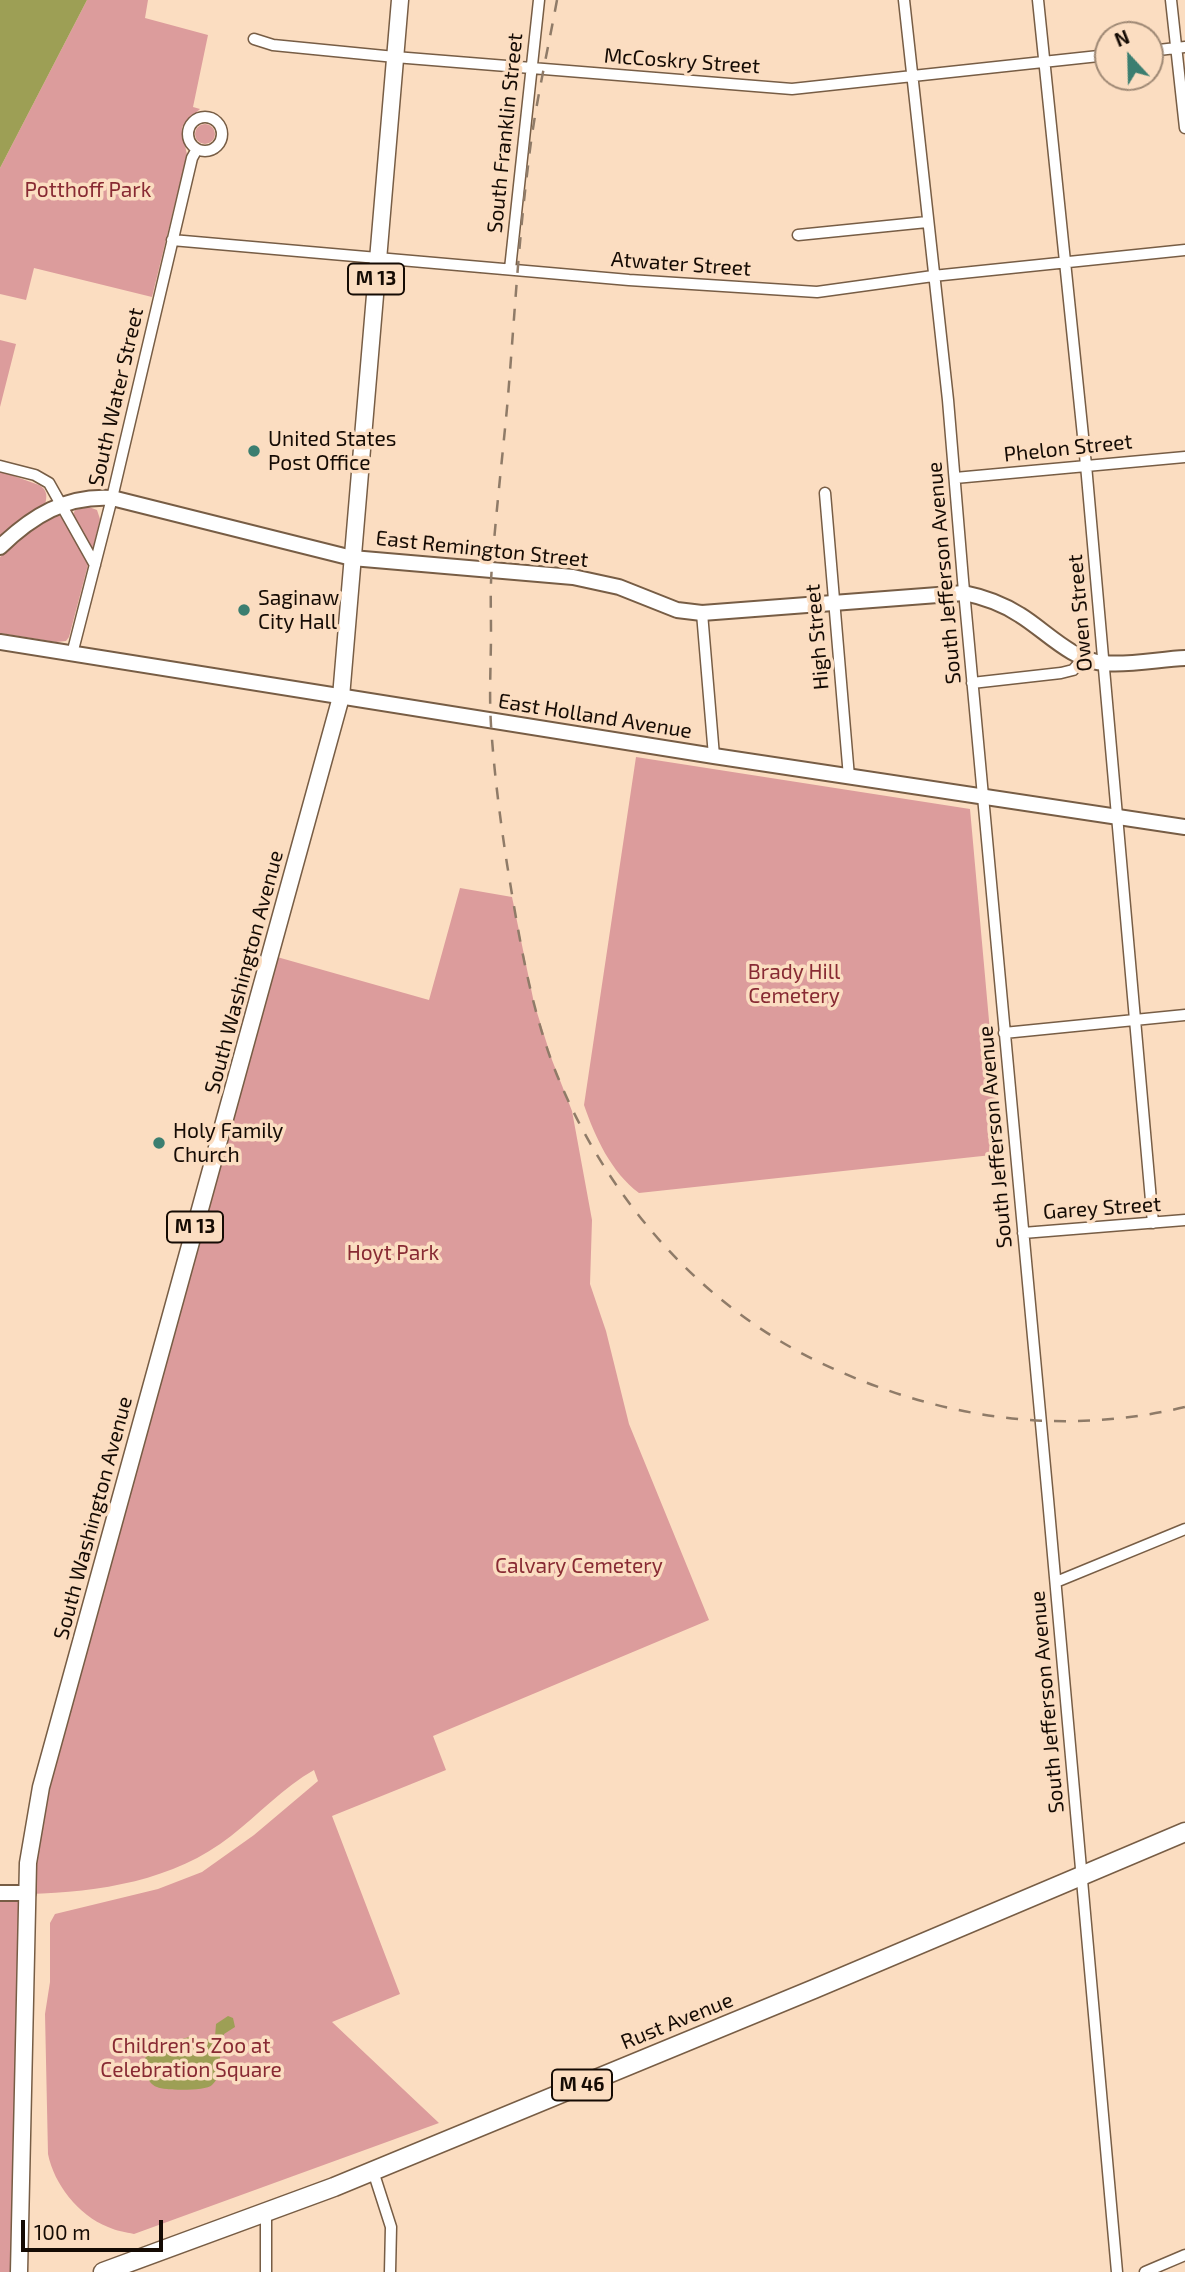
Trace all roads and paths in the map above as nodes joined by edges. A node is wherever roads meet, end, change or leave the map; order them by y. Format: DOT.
graph roads {
  1 [pos="400,0"];
  2 [pos="539,0"];
  3 [pos="904,0"];
  4 [pos="1038,0"];
  5 [pos="1171,0"];
  6 [pos="254,39"];
  7 [pos="1181,47"];
  8 [pos="395,57"];
  9 [pos="1094,57"];
  10 [pos="1044,62"];
  11 [pos="530,67"];
  12 [pos="912,76"];
  13 [pos="1185,128"];
  14 [pos="197,149"];
  15 [pos="927,222"];
  16 [pos="798,234"];
  17 [pos="172,240"];
  18 [pos="1185,250"];
  19 [pos="378,259"];
  20 [pos="1065,264"];
  21 [pos="510,269"];
  22 [pos="933,276"];
  23 [pos="1185,457"];
  24 [pos="1086,465"];
  25 [pos="0,466"];
  26 [pos="955,478"];
  27 [pos="825,493"];
  28 [pos="112,498"];
  29 [pos="62,504"];
  30 [pos="0,547"];
  31 [pos="352,558"];
  32 [pos="95,565"];
  33 [pos="964,593"];
  34 [pos="833,603"];
  35 [pos="702,613"];
  36 [pos="0,642"];
  37 [pos="72,654"];
  38 [pos="1085,657"];
  39 [pos="1185,657"];
  40 [pos="1103,663"];
  41 [pos="972,683"];
  42 [pos="341,697"];
  43 [pos="714,756"];
  44 [pos="849,777"];
  45 [pos="983,796"];
  46 [pos="1117,817"];
  47 [pos="1185,827"];
  48 [pos="1185,1015"];
  49 [pos="1137,1019"];
  50 [pos="1004,1033"];
  51 [pos="1185,1220"];
  52 [pos="1153,1223"];
  53 [pos="1023,1233"];
  54 [pos="1185,1529"];
  55 [pos="1056,1582"];
  56 [pos="1185,1832"];
  57 [pos="1081,1876"];
  58 [pos="0,1893"];
  59 [pos="28,1893"];
  60 [pos="373,2171"];
  61 [pos="266,2214"];
  62 [pos="1185,2255"];
  63 [pos="19,2272"];
  64 [pos="103,2272"];
  65 [pos="266,2272"];
  66 [pos="390,2272"];
  67 [pos="1117,2272"];
  68 [pos="1145,2272"];
  1 -- 8 [label="main road, South Washington Avenue / M 13"];
  2 -- 11 [label="street, South Franklin Street"];
  3 -- 12 [label="street, South Jefferson Avenue"];
  4 -- 10 [label="street, Owen Street"];
  5 -- 7 [label="street"];
  6 -- 8 [label="street, McCoskry Street"];
  7 -- 13 [label="street"];
  8 -- 11 [label="street, McCoskry Street"];
  8 -- 19 [label="main road, South Washington Avenue / M 13"];
  9 -- 10 [label="street, McCoskry Street"];
  10 -- 12 [label="street, McCoskry Street"];
  10 -- 20 [label="street, Owen Street"];
  11 -- 12 [label="street, McCoskry Street"];
  11 -- 21 [label="street, South Franklin Street"];
  12 -- 15 [label="street, South Jefferson Avenue"];
  14 -- 17 [label="street, South Water Street"];
  15 -- 16 [label="street"];
  15 -- 22 [label="street, South Jefferson Avenue"];
  17 -- 19 [label="street, Atwater Street"];
  17 -- 28 [label="street, South Water Street"];
  18 -- 20 [label="street, Atwater Street"];
  19 -- 21 [label="street, Atwater Street"];
  19 -- 31 [label="main road, South Washington Avenue / M 13"];
  20 -- 22 [label="street, Atwater Street"];
  20 -- 24 [label="street, Owen Street"];
  21 -- 22 [label="street, Atwater Street"];
  22 -- 26 [label="street, South Jefferson Avenue"];
  23 -- 24 [label="street, Phelon Street"];
  24 -- 26 [label="street, Phelon Street"];
  24 -- 40 [label="street, Owen Street"];
  25 -- 29 [label="street"];
  26 -- 33 [label="street, South Jefferson Avenue"];
  27 -- 34 [label="street, High Street"];
  28 -- 29 [label="main road, East Remington Street"];
  28 -- 31 [label="main road, East Remington Street"];
  28 -- 32 [label="street, South Water Street"];
  29 -- 30 [label="main road, East Remington Street"];
  29 -- 32 [label="street"];
  31 -- 35 [label="main road, East Remington Street"];
  31 -- 42 [label="main road, South Washington Avenue / M 13"];
  32 -- 37 [label="street, South Water Street"];
  33 -- 34 [label="main road, East Remington Street"];
  33 -- 38 [label="main road, East Remington Street"];
  33 -- 41 [label="street, South Jefferson Avenue"];
  34 -- 35 [label="main road, East Remington Street"];
  34 -- 44 [label="street, High Street"];
  35 -- 43 [label="street"];
  36 -- 37 [label="main road, East Holland Avenue"];
  37 -- 42 [label="main road, East Holland Avenue"];
  38 -- 40 [label="main road, East Remington Street"];
  38 -- 41 [label="street"];
  39 -- 40 [label="main road, East Remington Street"];
  40 -- 46 [label="street, Owen Street"];
  41 -- 45 [label="street, South Jefferson Avenue"];
  42 -- 43 [label="main road, East Holland Avenue"];
  42 -- 59 [label="main road, South Washington Avenue / M 13"];
  43 -- 44 [label="main road, East Holland Avenue"];
  44 -- 45 [label="main road, East Holland Avenue"];
  45 -- 46 [label="main road, East Holland Avenue"];
  45 -- 50 [label="street, South Jefferson Avenue"];
  46 -- 47 [label="main road, East Holland Avenue"];
  46 -- 49 [label="street, Owen Street"];
  48 -- 49 [label="street"];
  49 -- 50 [label="street"];
  49 -- 52 [label="street, Owen Street"];
  50 -- 53 [label="street, South Jefferson Avenue"];
  51 -- 52 [label="street, Garey Street"];
  52 -- 53 [label="street, Garey Street"];
  53 -- 55 [label="street, South Jefferson Avenue"];
  54 -- 55 [label="street"];
  55 -- 57 [label="street, South Jefferson Avenue"];
  56 -- 57 [label="highway, Rust Avenue / M 46"];
  57 -- 60 [label="highway, Rust Avenue / M 46"];
  57 -- 67 [label="street, South Jefferson Avenue"];
  58 -- 59 [label="main road"];
  59 -- 63 [label="main road, South Washington Avenue / M 13"];
  60 -- 61 [label="highway, Rust Avenue / M 46"];
  60 -- 66 [label="street"];
  61 -- 64 [label="highway, Rust Avenue / M 46"];
  61 -- 65 [label="street"];
  62 -- 68 [label="street"];
}
